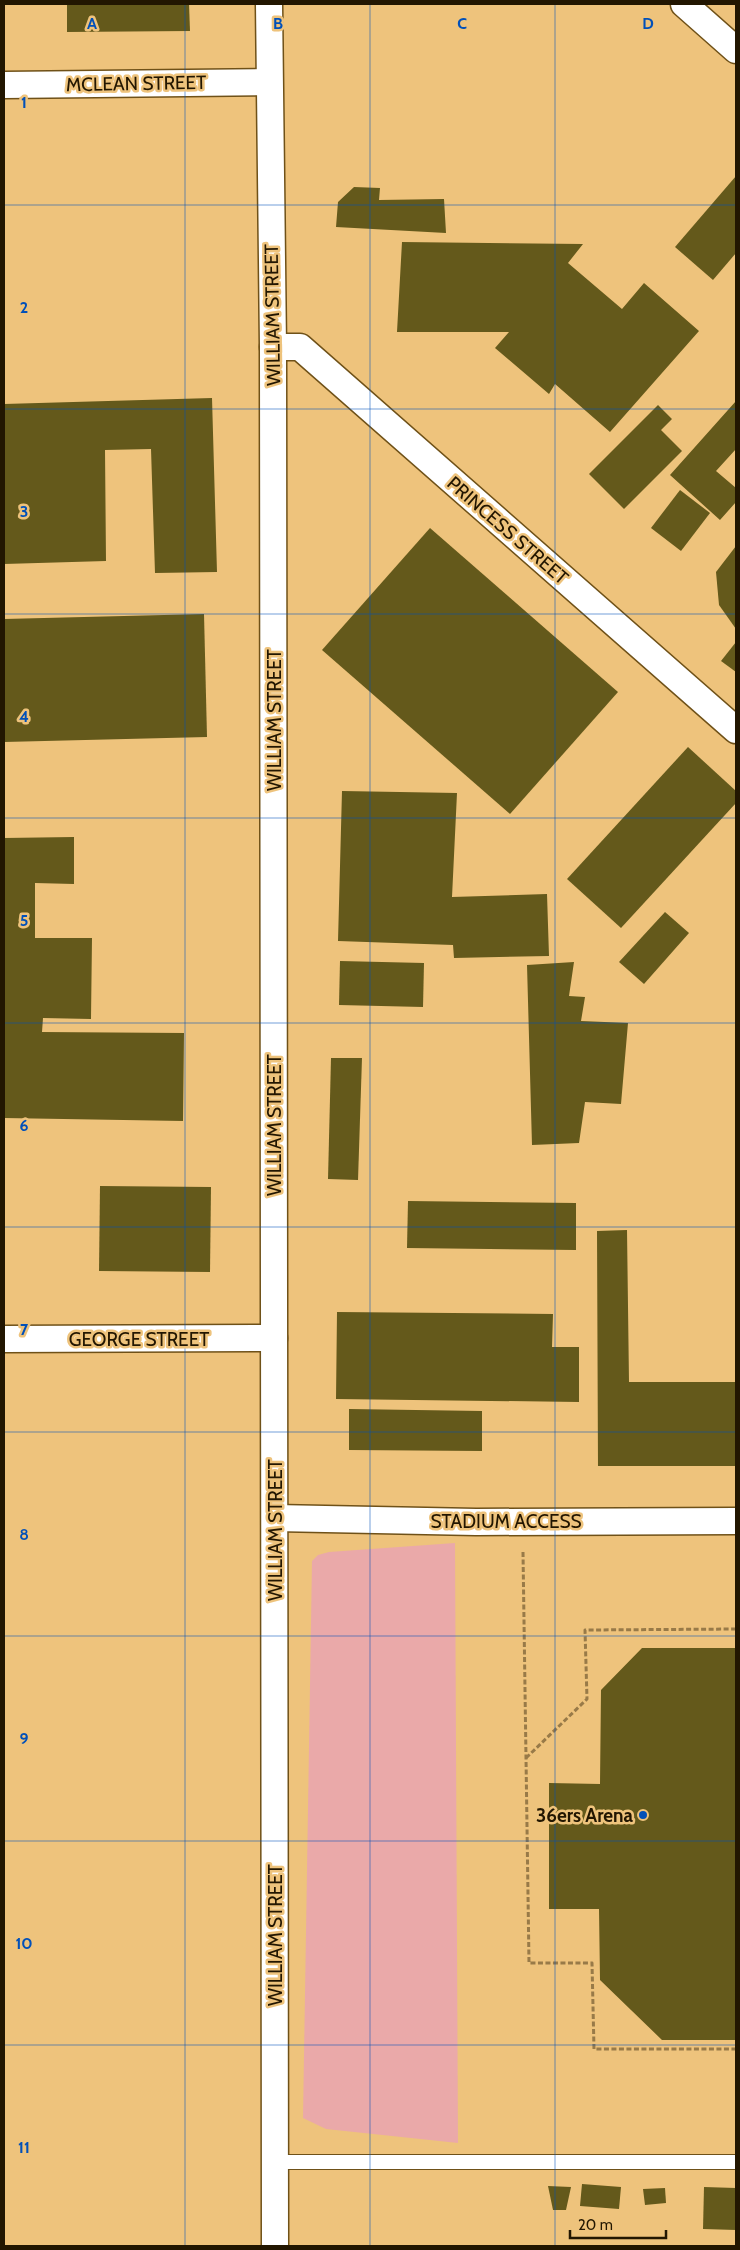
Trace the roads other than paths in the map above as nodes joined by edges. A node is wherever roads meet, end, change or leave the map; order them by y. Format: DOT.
graph roads {
  1 [pos="269,4"];
  2 [pos="684,4"];
  3 [pos="736,50"];
  4 [pos="268,82"];
  5 [pos="4,85"];
  6 [pos="273,347"];
  7 [pos="736,730"];
  8 [pos="274,1338"];
  9 [pos="4,1339"];
  10 [pos="275,1518"];
  11 [pos="736,1521"];
  12 [pos="275,2162"];
  13 [pos="736,2162"];
  14 [pos="275,2246"];
  1 -- 4 [label="street, WILLIAM STREET"];
  2 -- 3 [label="street"];
  4 -- 5 [label="street, MCLEAN STREET"];
  4 -- 6 [label="street, WILLIAM STREET"];
  6 -- 7 [label="street, PRINCESS STREET"];
  6 -- 8 [label="street, WILLIAM STREET"];
  8 -- 9 [label="street, GEORGE STREET"];
  8 -- 10 [label="street, WILLIAM STREET"];
  10 -- 11 [label="street, STADIUM ACCESS"];
  10 -- 12 [label="street, WILLIAM STREET"];
  12 -- 13 [label="lane"];
  12 -- 14 [label="street, WILLIAM STREET"];
}
